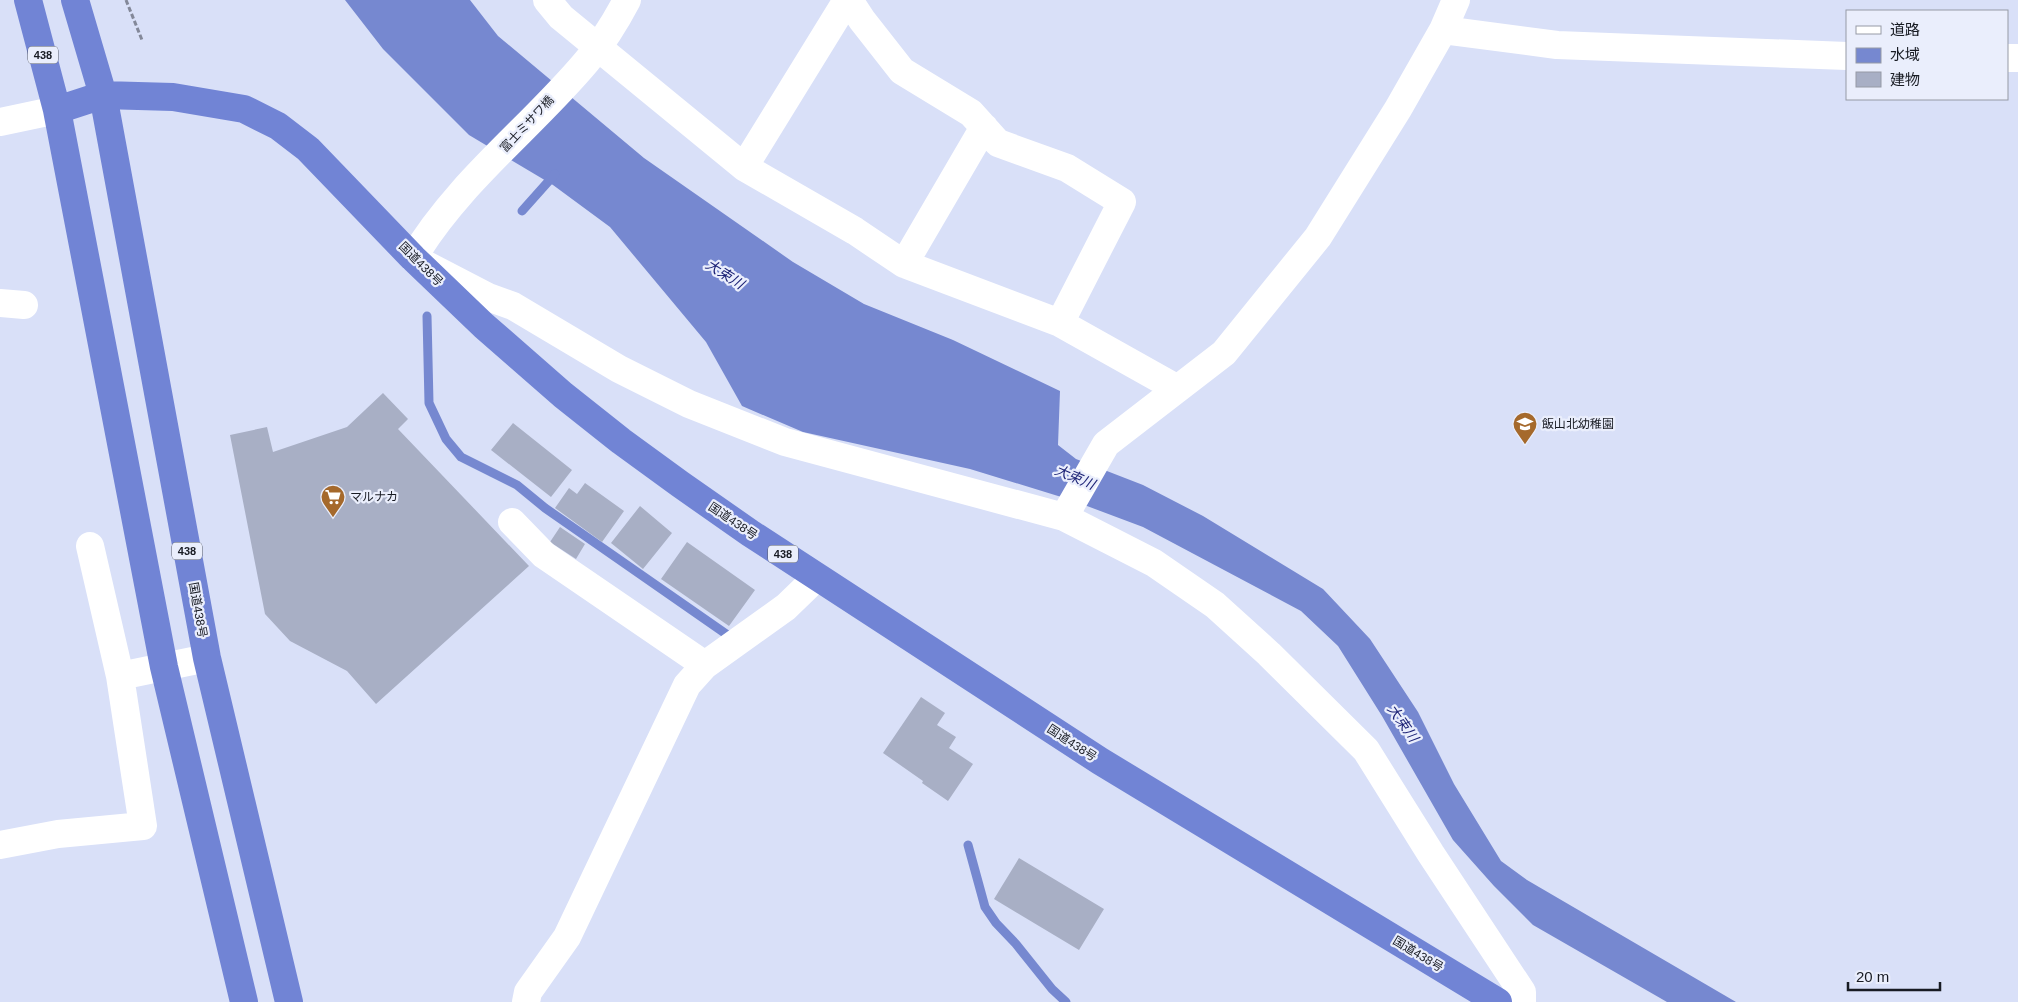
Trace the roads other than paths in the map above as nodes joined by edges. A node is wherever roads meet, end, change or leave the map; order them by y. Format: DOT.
graph roads {
  1 [pos="28,0"];
  2 [pos="75,0"];
  3 [pos="547,0"];
  4 [pos="627,0"];
  5 [pos="848,0"];
  6 [pos="1456,0"];
  7 [pos="1443,30"];
  8 [pos="593,53"];
  9 [pos="1846,56"];
  10 [pos="103,95"];
  11 [pos="57,110"];
  12 [pos="0,122"];
  13 [pos="984,127"];
  14 [pos="744,167"];
  15 [pos="413,258"];
  16 [pos="904,264"];
  17 [pos="1060,323"];
  18 [pos="1176,388"];
  19 [pos="1067,513"];
  20 [pos="512,522"];
  21 [pos="90,546"];
  22 [pos="818,577"];
  23 [pos="207,658"];
  24 [pos="705,665"];
  25 [pos="164,667"];
  26 [pos="120,676"];
  27 [pos="0,846"];
  28 [pos="244,1002"];
  29 [pos="289,1002"];
  30 [pos="526,1002"];
  31 [pos="1498,1002"];
  32 [pos="1522,1002"];
  1 -- 11 [label="highway, 438"];
  2 -- 10 [label="highway, 国道438号 / 438"];
  3 -- 8 [label="street"];
  4 -- 8 [label="street, 富士ミサワ橋"];
  5 -- 13 [label="street"];
  5 -- 14 [label="street"];
  6 -- 7 [label="street"];
  7 -- 9 [label="street"];
  7 -- 18 [label="street"];
  8 -- 14 [label="street"];
  8 -- 15 [label="street, 富士ミサワ橋"];
  10 -- 11 [label="highway, 国道438号 / 438"];
  10 -- 15 [label="highway, 国道438号 / 438"];
  10 -- 23 [label="highway, 国道438号 / 438"];
  11 -- 12 [label="street"];
  11 -- 25 [label="highway, 438"];
  13 -- 16 [label="street"];
  13 -- 17 [label="street"];
  14 -- 16 [label="street"];
  15 -- 19 [label="street"];
  15 -- 22 [label="highway, 国道438号 / 438"];
  16 -- 17 [label="street"];
  17 -- 18 [label="street"];
  18 -- 19 [label="street"];
  19 -- 32 [label="street"];
  20 -- 24 [label="street"];
  21 -- 26 [label="street"];
  22 -- 24 [label="street"];
  22 -- 31 [label="highway, 国道438号 / 438"];
  23 -- 25 [label="street"];
  23 -- 29 [label="highway, 国道438号 / 438"];
  24 -- 30 [label="street"];
  25 -- 26 [label="street"];
  25 -- 28 [label="highway, 438"];
  26 -- 27 [label="street"];
}
